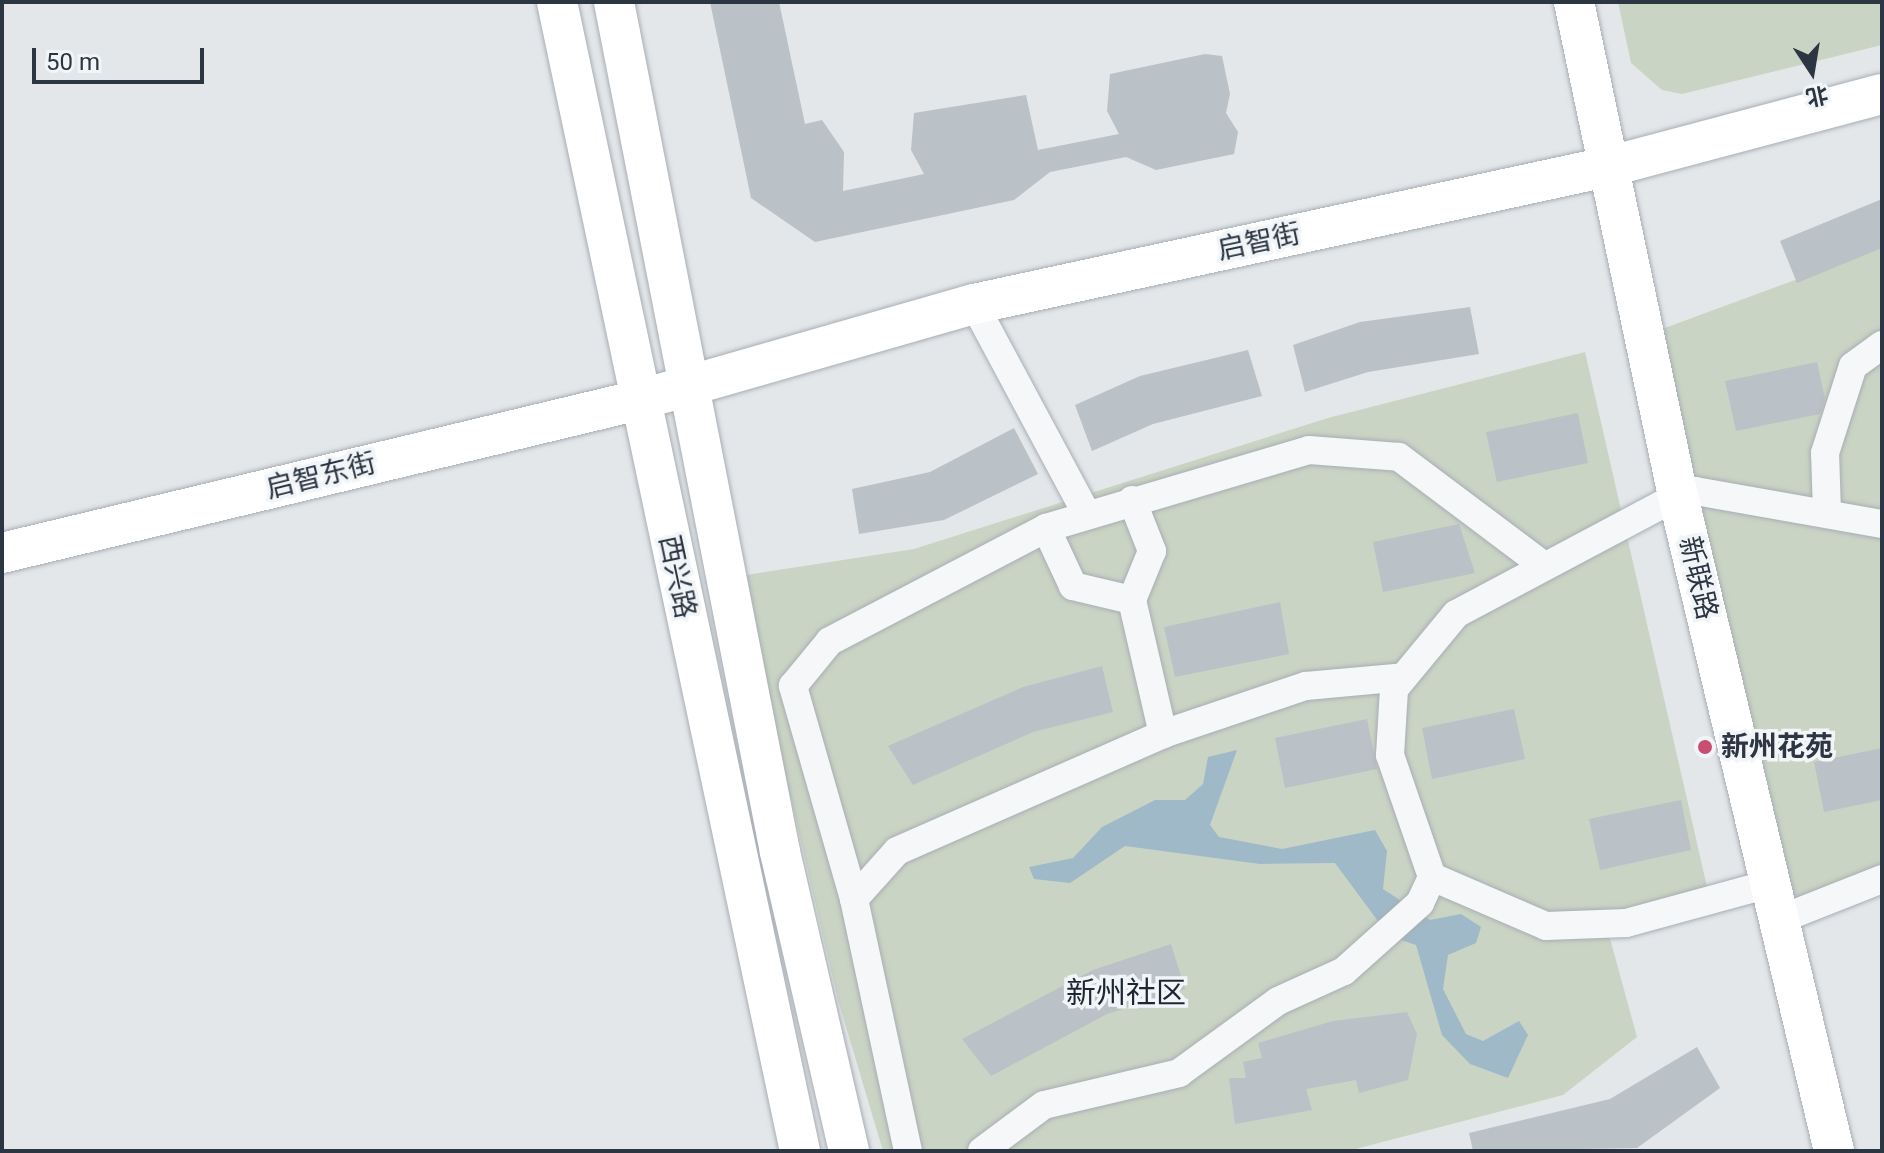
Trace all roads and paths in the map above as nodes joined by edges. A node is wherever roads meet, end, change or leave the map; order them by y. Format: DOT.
graph roads {
  1 [pos="557,2"];
  2 [pos="614,2"];
  3 [pos="1574,2"];
  4 [pos="1882,94"];
  5 [pos="1611,166"];
  6 [pos="974,304"];
  7 [pos="1882,345"];
  8 [pos="692,381"];
  9 [pos="639,400"];
  10 [pos="1678,496"];
  11 [pos="1132,500"];
  12 [pos="1827,512"];
  13 [pos="1087,515"];
  14 [pos="1882,524"];
  15 [pos="1046,528"];
  16 [pos="2,553"];
  17 [pos="1543,565"];
  18 [pos="1132,600"];
  19 [pos="1404,677"];
  20 [pos="1163,734"];
  21 [pos="1432,877"];
  22 [pos="1882,879"];
  23 [pos="1769,884"];
  24 [pos="854,899"];
  25 [pos="1779,926"];
  26 [pos="800,1151"];
  27 [pos="849,1151"];
  28 [pos="908,1151"];
  29 [pos="982,1151"];
  30 [pos="1834,1151"];
  1 -- 9 [label="street, 西兴路"];
  2 -- 8 [label="street, 西兴路"];
  3 -- 5 [label="street, 新联路"];
  4 -- 5 [label="street, 启智街"];
  5 -- 6 [label="street, 启智街"];
  5 -- 10 [label="street, 新联路"];
  6 -- 8 [label="street, 启智街"];
  6 -- 13 [label="street"];
  7 -- 12 [label="street"];
  8 -- 9 [label="street, 启智街"];
  8 -- 27 [label="street, 西兴路"];
  9 -- 16 [label="street, 启智东街"];
  9 -- 26 [label="street, 西兴路"];
  10 -- 12 [label="street"];
  10 -- 17 [label="street"];
  10 -- 23 [label="street, 新联路"];
  11 -- 13 [label="street"];
  11 -- 17 [label="street"];
  11 -- 18 [label="street"];
  12 -- 14 [label="street"];
  13 -- 15 [label="street"];
  15 -- 18 [label="street"];
  15 -- 24 [label="street"];
  17 -- 19 [label="street"];
  18 -- 20 [label="street"];
  19 -- 20 [label="street"];
  19 -- 21 [label="street"];
  20 -- 24 [label="street"];
  21 -- 23 [label="street"];
  21 -- 29 [label="street"];
  22 -- 25 [label="street"];
  23 -- 25 [label="street, 新联路"];
  24 -- 28 [label="street"];
  25 -- 30 [label="street, 新联路"];
}
